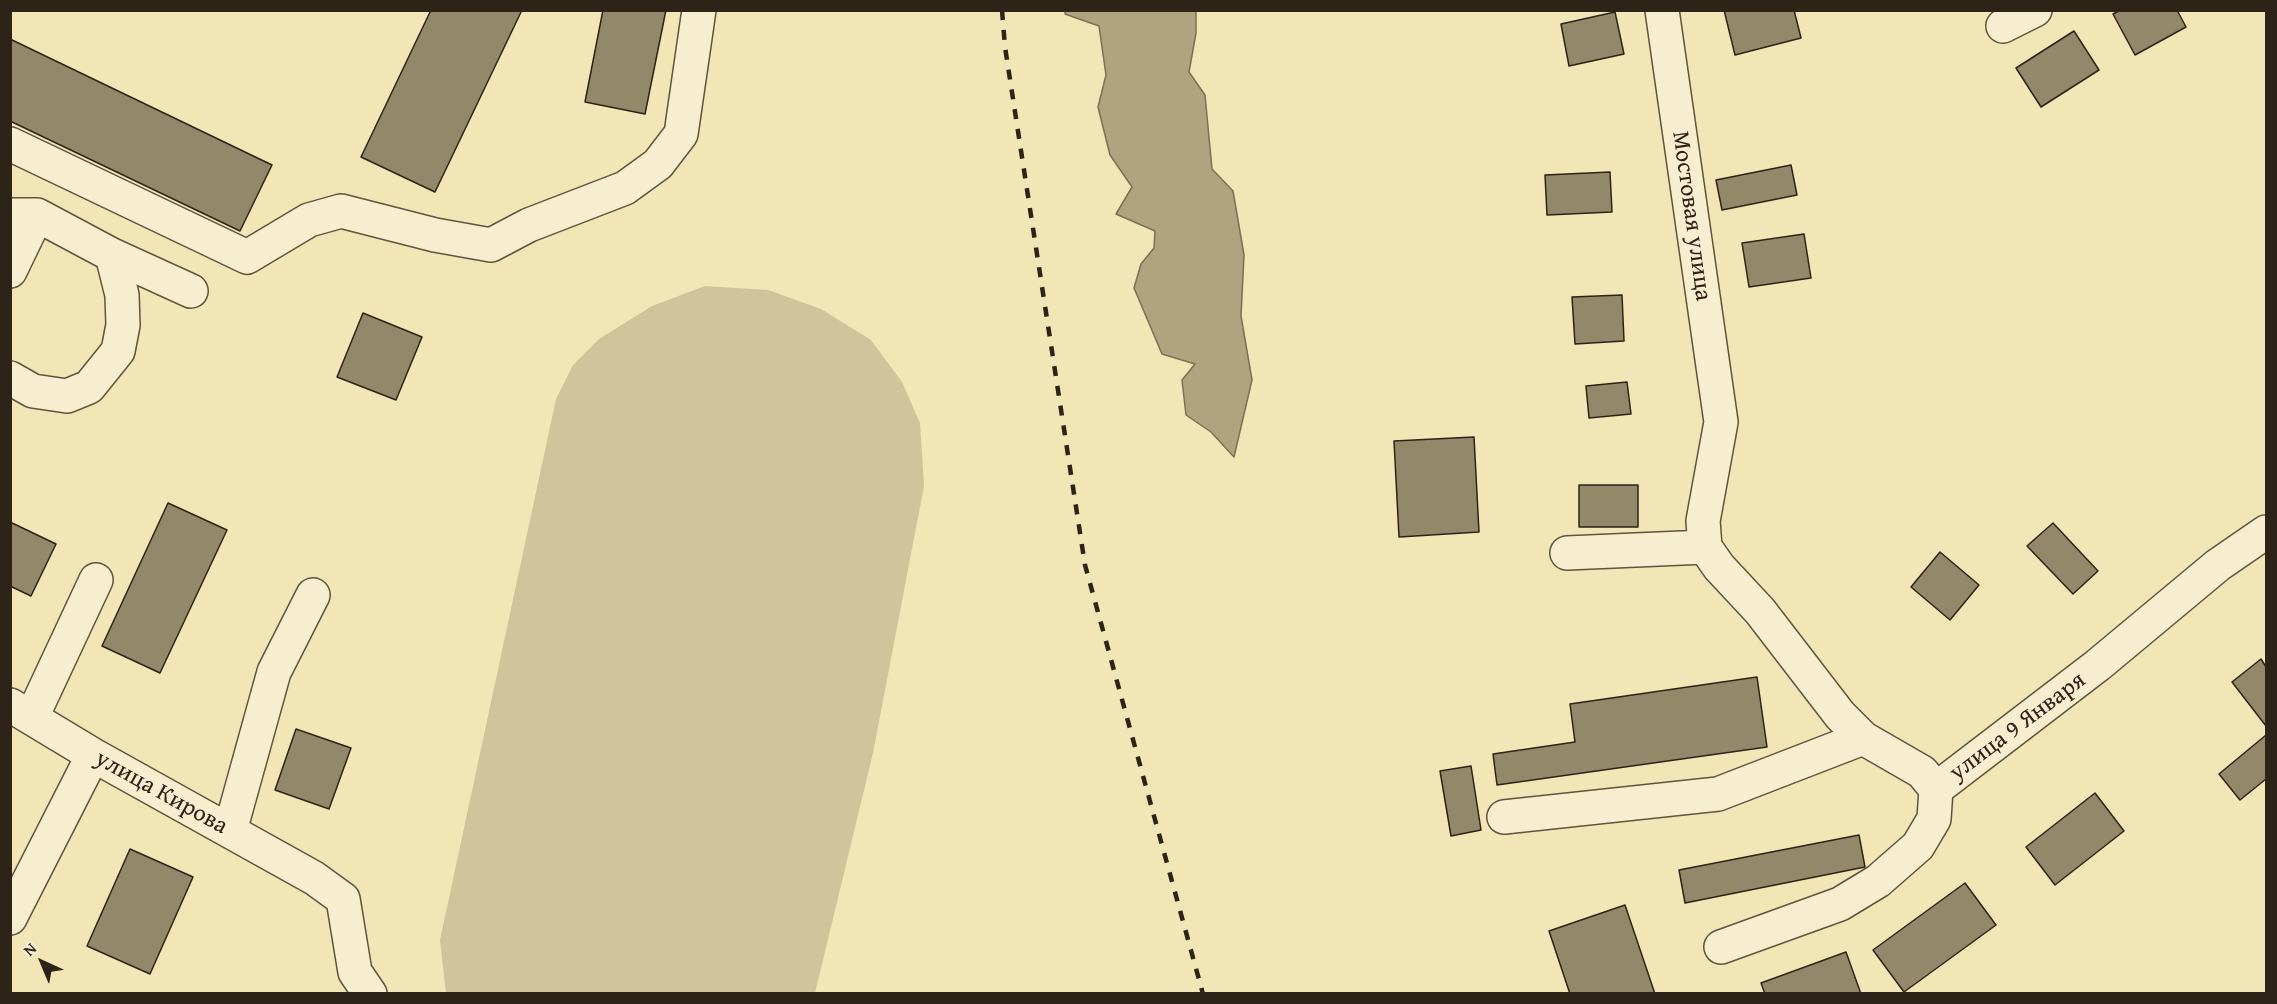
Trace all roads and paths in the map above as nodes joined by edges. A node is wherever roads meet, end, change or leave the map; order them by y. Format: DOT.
graph roads {
  1 [pos="699,10"];
  2 [pos="1662,10"];
  3 [pos="2035,10"];
  4 [pos="2003,26"];
  5 [pos="10,144"];
  6 [pos="24,215"];
  7 [pos="112,255"];
  8 [pos="10,271"];
  9 [pos="191,291"];
  10 [pos="10,378"];
  11 [pos="2266,532"];
  12 [pos="1705,547"];
  13 [pos="1567,553"];
  14 [pos="96,580"];
  15 [pos="313,595"];
  16 [pos="21,711"];
  17 [pos="1863,738"];
  18 [pos="93,755"];
  19 [pos="1936,789"];
  20 [pos="1504,817"];
  21 [pos="230,831"];
  22 [pos="10,918"];
  23 [pos="1721,947"];
  24 [pos="359,986"];
  1 -- 5 [label="street"];
  2 -- 12 [label="street, Мостовая улица"];
  3 -- 4 [label="street"];
  6 -- 7 [label="street"];
  6 -- 8 [label="street"];
  7 -- 9 [label="street"];
  7 -- 10 [label="street"];
  11 -- 19 [label="street, улица 9 Января"];
  12 -- 13 [label="street"];
  12 -- 17 [label="street"];
  14 -- 16 [label="street"];
  15 -- 21 [label="street"];
  16 -- 18 [label="street, улица Кирова"];
  17 -- 19 [label="street"];
  17 -- 20 [label="street"];
  18 -- 21 [label="street, улица Кирова"];
  18 -- 22 [label="street"];
  19 -- 23 [label="street, улица 9 Января"];
  21 -- 24 [label="street, улица Кирова"];
}
